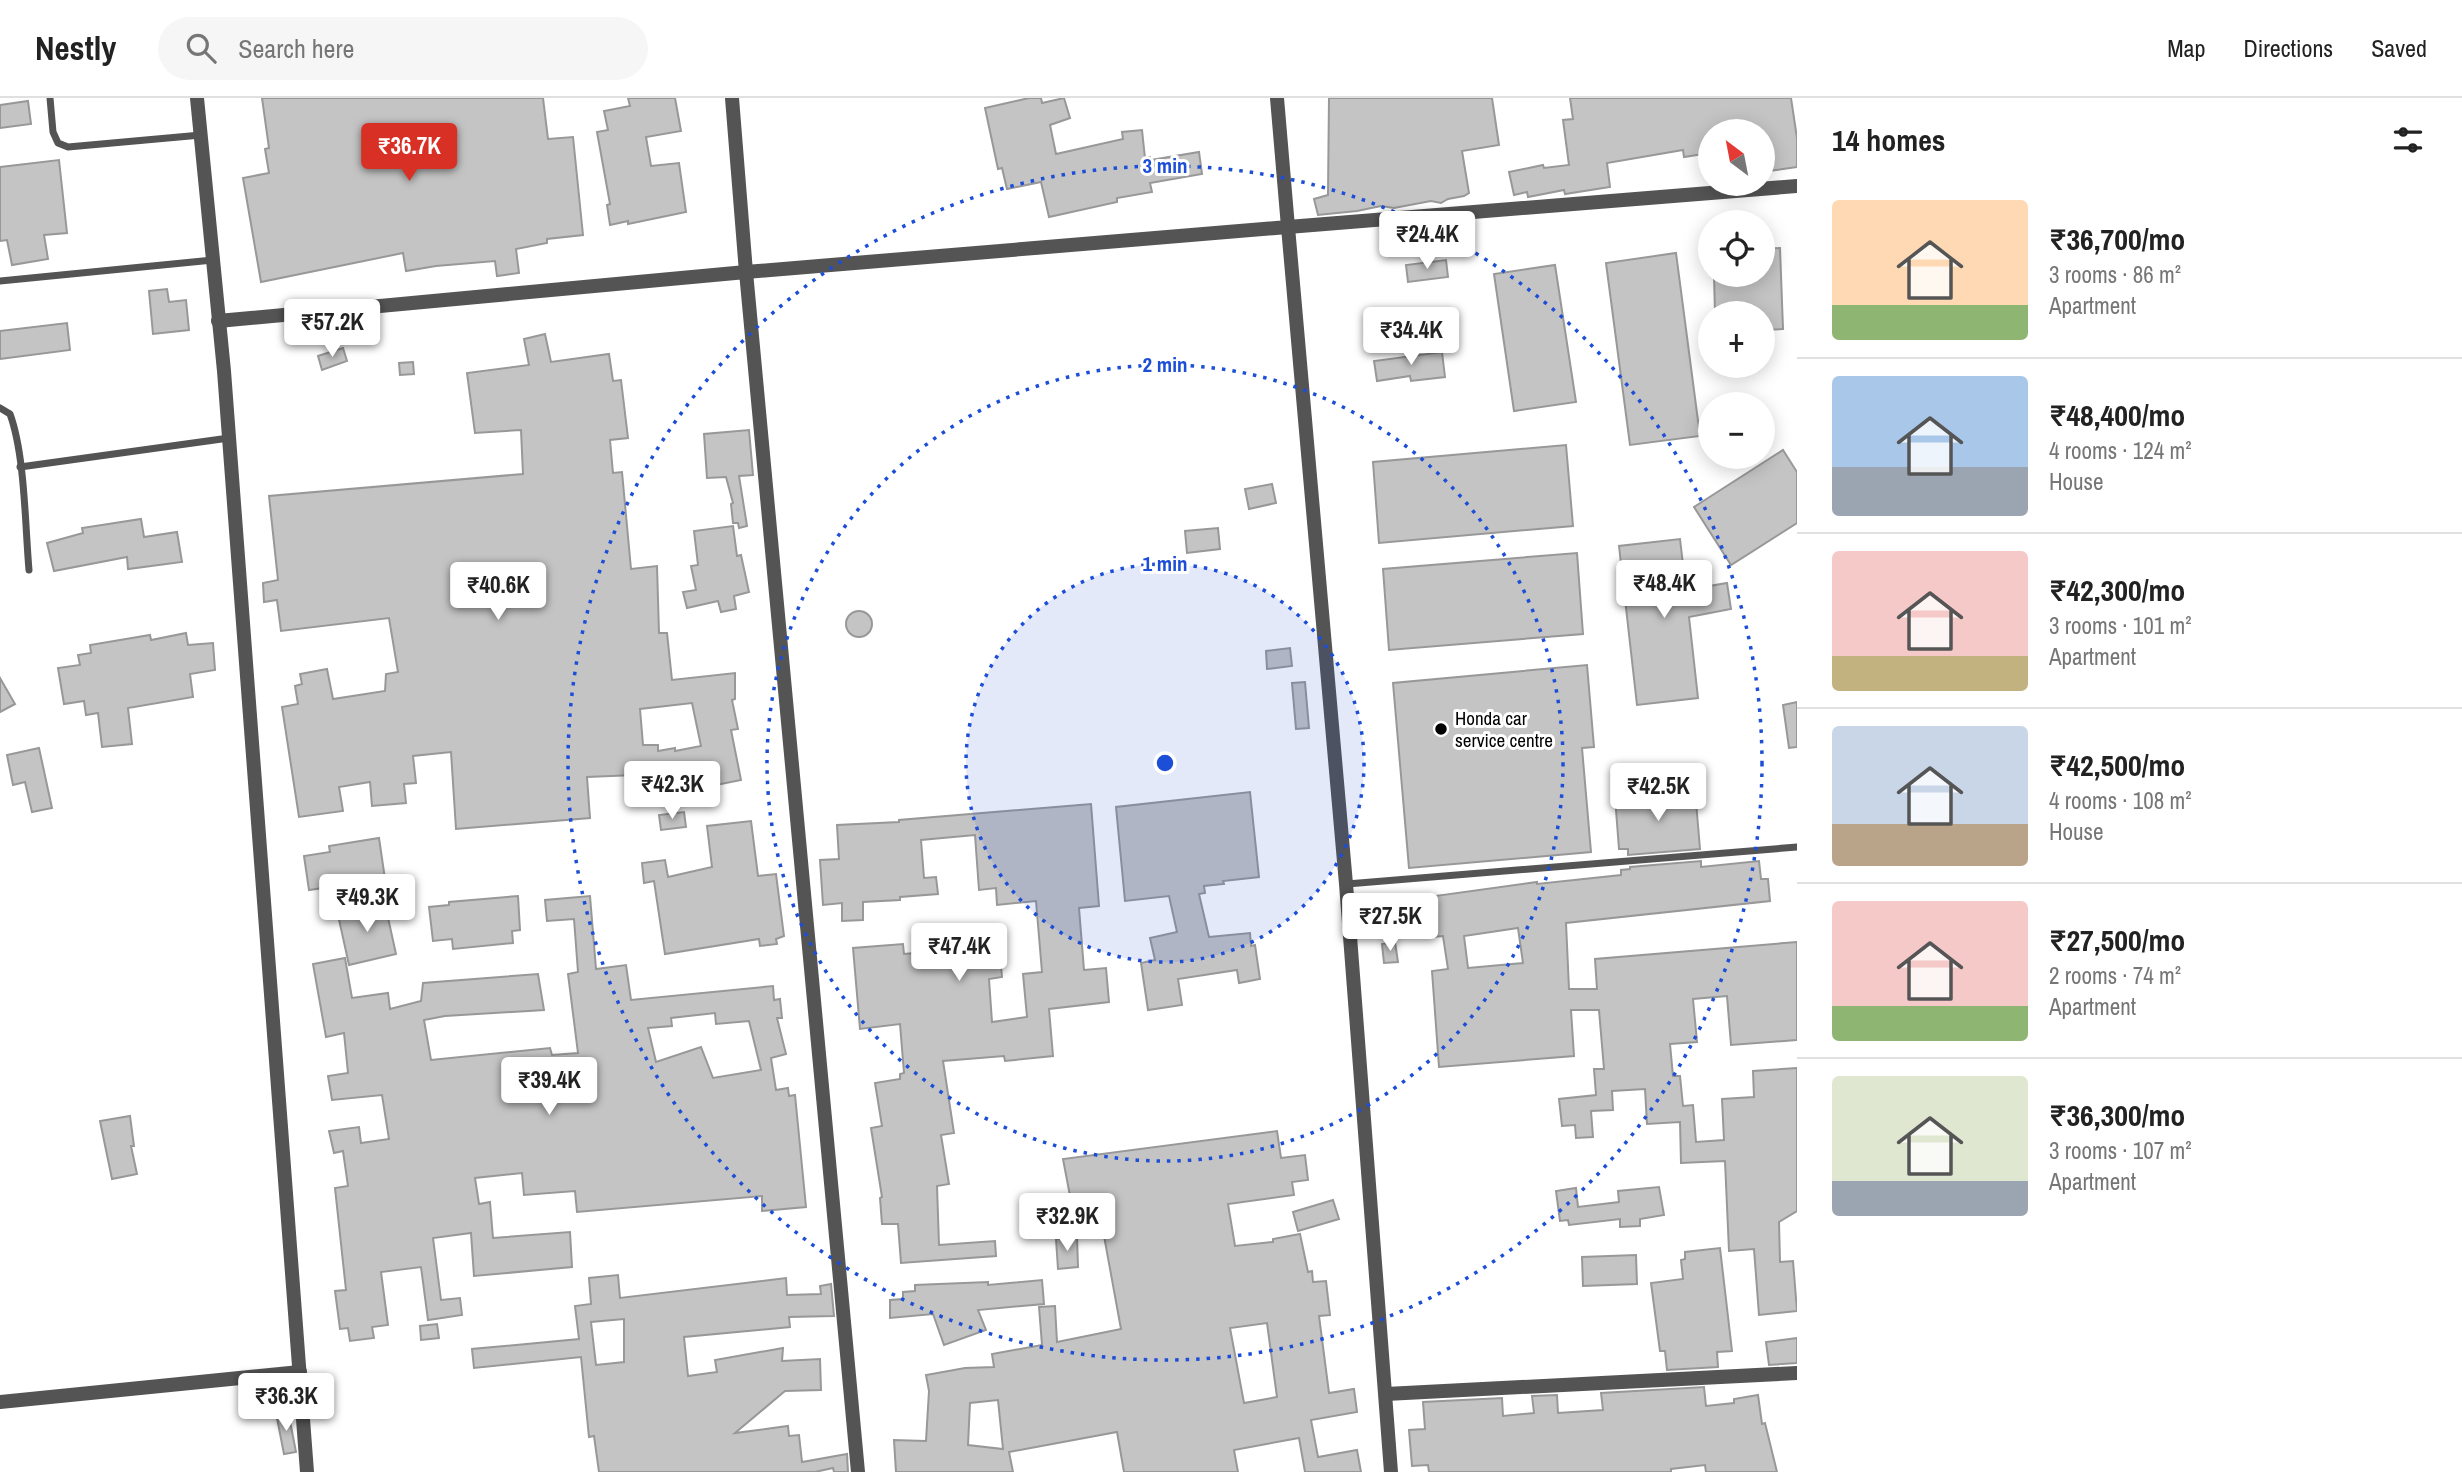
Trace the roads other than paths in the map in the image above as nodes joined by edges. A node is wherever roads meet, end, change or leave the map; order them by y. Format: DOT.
graph roads {
  1 [pos="50,98"];
  2 [pos="197,98"];
  3 [pos="732,98"];
  4 [pos="1277,98"];
  5 [pos="201,135"];
  6 [pos="1797,186"];
  7 [pos="1287,228"];
  8 [pos="214,260"];
  9 [pos="746,272"];
  10 [pos="0,281"];
  11 [pos="218,321"];
  12 [pos="0,408"];
  13 [pos="229,438"];
  14 [pos="20,467"];
  15 [pos="29,570"];
  16 [pos="1797,847"];
  17 [pos="1346,884"];
  18 [pos="300,1372"];
  19 [pos="1797,1373"];
  20 [pos="1386,1394"];
  21 [pos="0,1402"];
  22 [pos="307,1472"];
  23 [pos="858,1472"];
  24 [pos="1391,1472"];
  1 -- 5 [label="lane"];
  2 -- 5 [label="street"];
  3 -- 9 [label="street"];
  4 -- 7 [label="street"];
  5 -- 8 [label="street"];
  6 -- 7 [label="street"];
  7 -- 9 [label="street"];
  7 -- 17 [label="street"];
  8 -- 10 [label="lane"];
  8 -- 11 [label="street"];
  9 -- 11 [label="street"];
  9 -- 23 [label="street"];
  11 -- 13 [label="street"];
  12 -- 14 [label="lane"];
  13 -- 14 [label="lane"];
  13 -- 18 [label="street"];
  14 -- 15 [label="lane"];
  16 -- 17 [label="lane"];
  17 -- 20 [label="street"];
  18 -- 21 [label="street"];
  18 -- 22 [label="street"];
  19 -- 20 [label="street"];
  20 -- 24 [label="street"];
}
